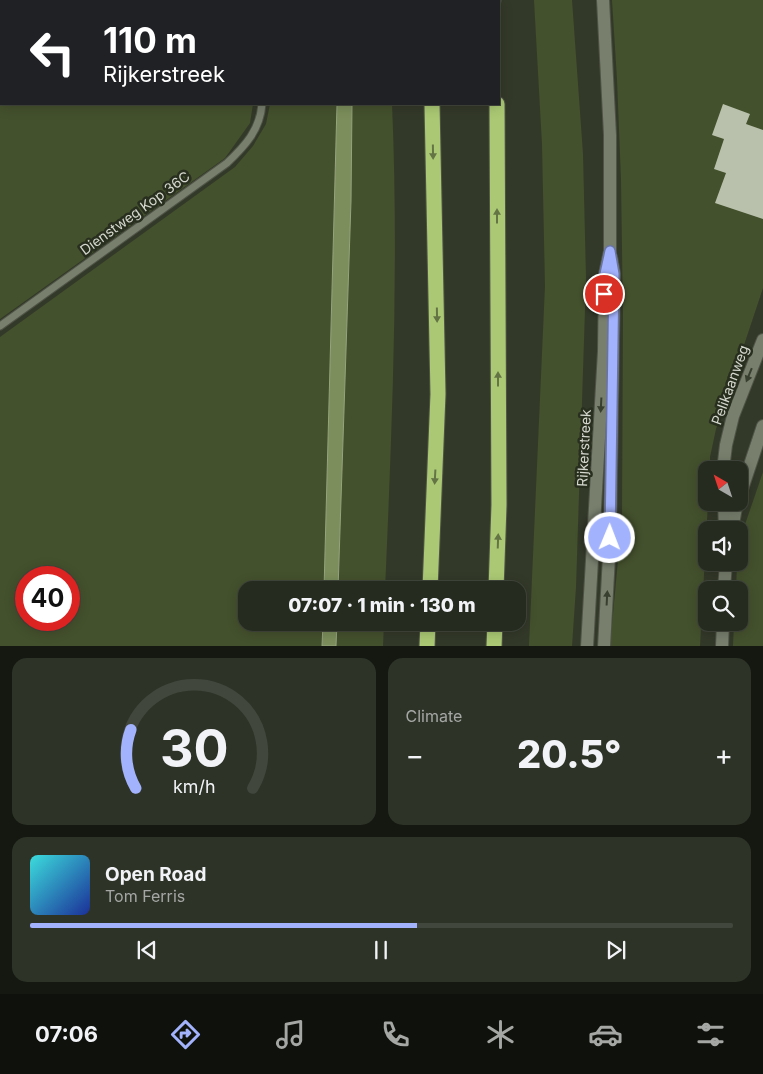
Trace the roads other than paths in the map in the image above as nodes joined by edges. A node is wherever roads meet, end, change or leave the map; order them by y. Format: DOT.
graph roads {
  1 [pos="603,0"];
  2 [pos="262,105"];
  3 [pos="432,105"];
  4 [pos="497,105"];
  5 [pos="610,251"];
  6 [pos="0,326"];
  7 [pos="763,340"];
  8 [pos="763,426"];
  9 [pos="724,461"];
  10 [pos="748,471"];
  11 [pos="430,581"];
  12 [pos="496,581"];
  13 [pos="428,631"];
  14 [pos="495,631"];
  15 [pos="723,631"];
  16 [pos="427,646"];
  17 [pos="494,646"];
  18 [pos="587,646"];
  19 [pos="604,646"];
  20 [pos="722,646"];
  1 -- 5 [label="street, Rijkerstreek"];
  2 -- 6 [label="lane, Dienstweg Kop 36C"];
  3 -- 11 [label="highway, one-way"];
  12 -- 4 [label="highway, one-way"];
  5 -- 18 [label="street, Rijkerstreek, one-way"];
  19 -- 5 [label="street, Rijkerstreek, one-way"];
  7 -- 9 [label="street, Pelikaanweg, one-way"];
  8 -- 10 [label="street"];
  13 -- 16 [label="highway"];
  14 -- 17 [label="highway"];
  15 -- 20 [label="street"];
}
